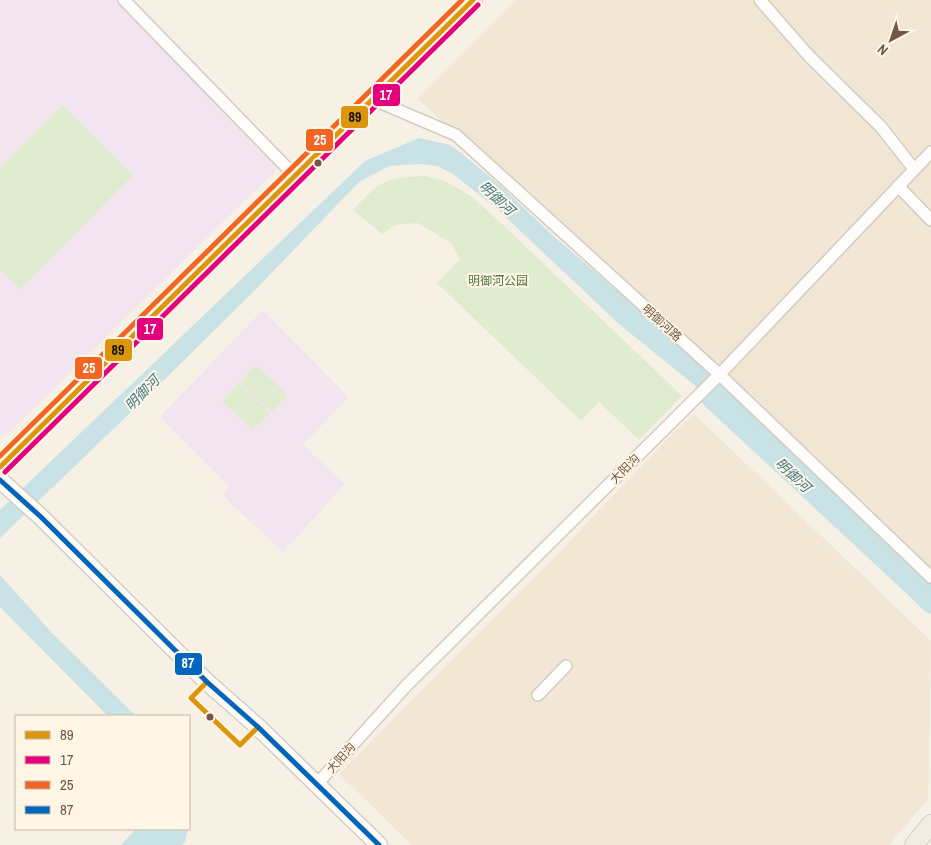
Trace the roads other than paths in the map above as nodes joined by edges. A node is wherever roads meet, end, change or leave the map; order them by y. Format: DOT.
graph roads {
  1 [pos="124,0"];
  2 [pos="473,0"];
  3 [pos="760,0"];
  4 [pos="372,99"];
  5 [pos="931,152"];
  6 [pos="914,169"];
  7 [pos="294,175"];
  8 [pos="898,186"];
  9 [pos="931,220"];
  10 [pos="719,375"];
  11 [pos="0,467"];
  12 [pos="0,480"];
  13 [pos="931,577"];
  14 [pos="566,666"];
  15 [pos="538,694"];
  16 [pos="317,784"];
  17 [pos="931,824"];
  18 [pos="377,844"];
  19 [pos="914,845"];
  1 -- 7 [label="street"];
  2 -- 4 [label="main road"];
  3 -- 6 [label="street"];
  4 -- 7 [label="main road"];
  4 -- 10 [label="street, 明御河路"];
  5 -- 6 [label="street, 大阳沟"];
  6 -- 8 [label="street, 大阳沟"];
  7 -- 11 [label="main road"];
  8 -- 9 [label="street"];
  8 -- 10 [label="street, 大阳沟"];
  10 -- 13 [label="street, 明御河路"];
  10 -- 16 [label="street, 大阳沟"];
  12 -- 16 [label="main road"];
  14 -- 15 [label="street"];
  16 -- 18 [label="main road"];
  17 -- 19 [label="main road"];
}
